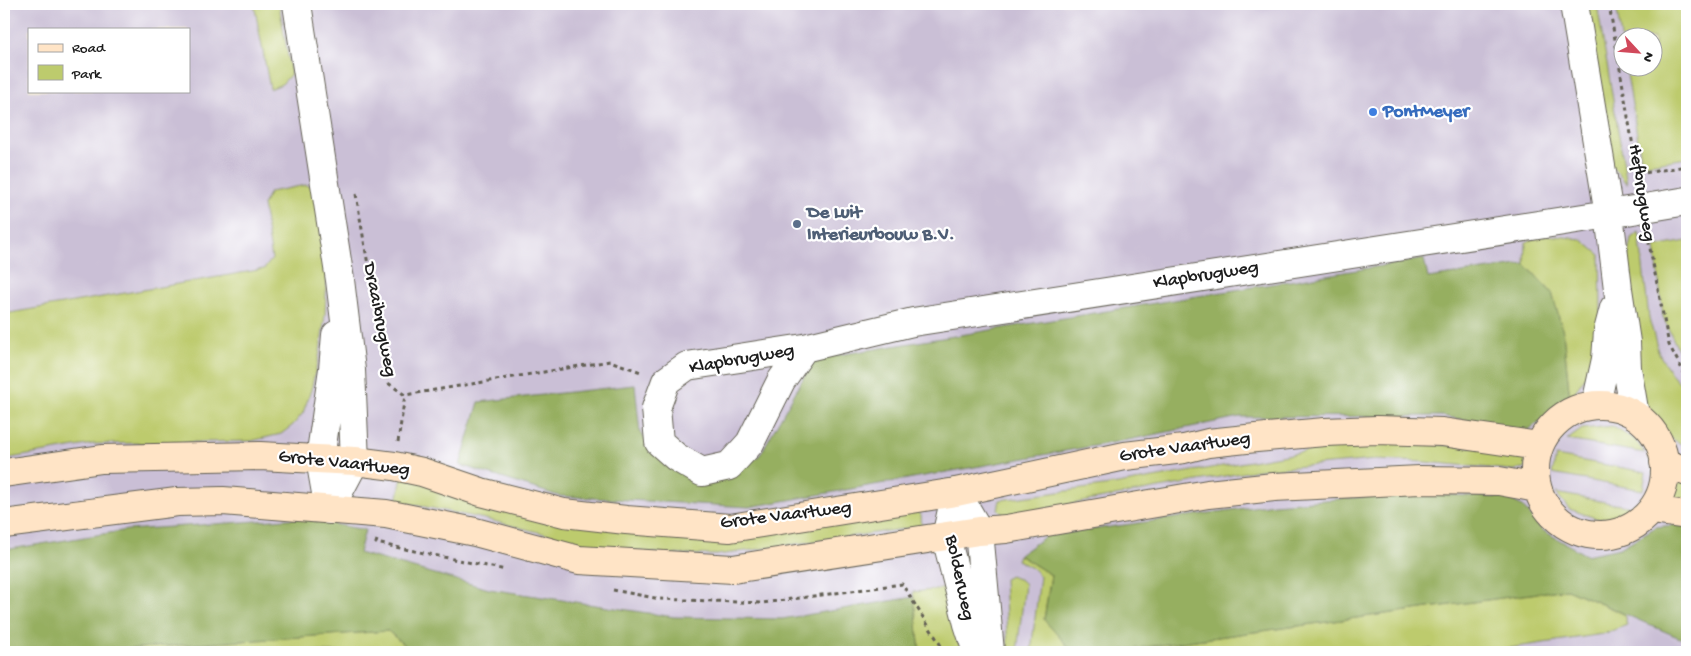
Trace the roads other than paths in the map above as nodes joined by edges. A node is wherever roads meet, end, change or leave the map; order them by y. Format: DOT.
graph roads {
  1 [pos="297,4"];
  2 [pos="1574,4"];
  3 [pos="1687,200"];
  4 [pos="1609,214"];
  5 [pos="340,280"];
  6 [pos="1618,289"];
  7 [pos="804,348"];
  8 [pos="1596,404"];
  9 [pos="1635,414"];
  10 [pos="1539,446"];
  11 [pos="320,458"];
  12 [pos="355,461"];
  13 [pos="1676,467"];
  14 [pos="4,473"];
  15 [pos="1537,488"];
  16 [pos="956,492"];
  17 [pos="329,510"];
  18 [pos="1652,510"];
  19 [pos="1687,515"];
  20 [pos="4,524"];
  21 [pos="979,531"];
  22 [pos="946,537"];
  23 [pos="977,652"];
  24 [pos="990,652"];
  1 -- 5 [label="street, Draaibrugweg"];
  2 -- 4 [label="street, Hefbrugweg"];
  3 -- 4 [label="street, Klapbrugweg"];
  4 -- 6 [label="street, Hefbrugweg"];
  4 -- 7 [label="street, Klapbrugweg"];
  5 -- 11 [label="street, Draaibrugweg"];
  5 -- 12 [label="street, Draaibrugweg"];
  6 -- 8 [label="street, Hefbrugweg"];
  6 -- 9 [label="street, Hefbrugweg"];
  7 -- 7 [label="street, Klapbrugweg"];
  8 -- 9 [label="main road"];
  8 -- 10 [label="main road"];
  9 -- 13 [label="main road"];
  10 -- 15 [label="main road"];
  10 -- 16 [label="main road, Grote Vaartweg"];
  11 -- 12 [label="main road, Grote Vaartweg"];
  11 -- 14 [label="main road, Grote Vaartweg"];
  11 -- 17 [label="street, Draaibrugweg"];
  12 -- 16 [label="main road, Grote Vaartweg"];
  12 -- 17 [label="street"];
  13 -- 18 [label="main road"];
  15 -- 18 [label="main road"];
  15 -- 21 [label="main road"];
  16 -- 21 [label="street, Bolderweg"];
  16 -- 22 [label="street, Bolderweg"];
  17 -- 20 [label="main road"];
  17 -- 22 [label="main road"];
  18 -- 19 [label="main road"];
  21 -- 22 [label="main road"];
  21 -- 24 [label="street, Bolderweg"];
  22 -- 23 [label="street, Bolderweg"];
}
